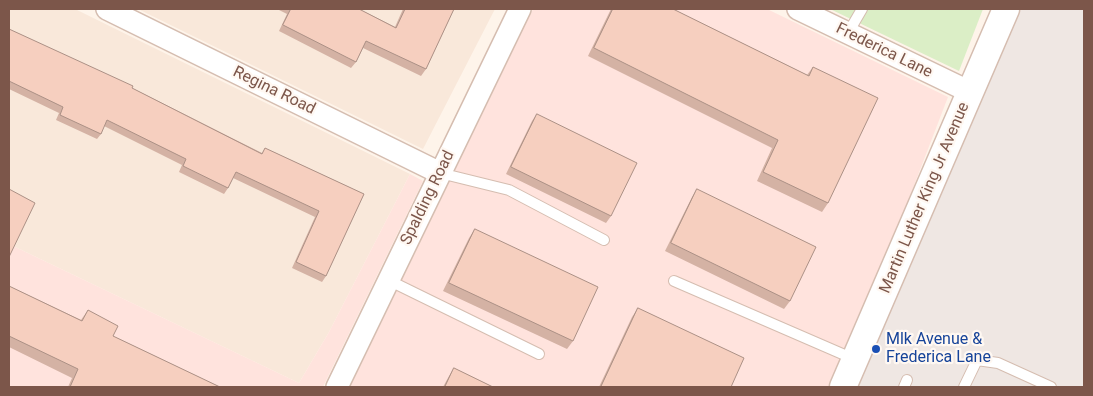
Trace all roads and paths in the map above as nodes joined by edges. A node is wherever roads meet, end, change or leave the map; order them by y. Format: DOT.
graph roads {
  1 [pos="107,9"];
  2 [pos="520,9"];
  3 [pos="798,9"];
  4 [pos="862,9"];
  5 [pos="1006,9"];
  6 [pos="848,33"];
  7 [pos="970,92"];
  8 [pos="440,173"];
  9 [pos="604,240"];
  10 [pos="388,280"];
  11 [pos="674,281"];
  12 [pos="539,354"];
  13 [pos="855,359"];
  14 [pos="337,387"];
  15 [pos="843,387"];
  16 [pos="964,387"];
  17 [pos="1051,387"];
  1 -- 8 [label="street, Regina Road"];
  2 -- 8 [label="street, Spalding Road"];
  3 -- 6 [label="street, Frederica Lane"];
  4 -- 6 [label="lane"];
  5 -- 7 [label="street, Martin Luther King Jr Avenue"];
  6 -- 7 [label="street, Frederica Lane"];
  7 -- 13 [label="street, Martin Luther King Jr Avenue"];
  8 -- 9 [label="lane"];
  8 -- 10 [label="street, Spalding Road"];
  10 -- 12 [label="lane"];
  10 -- 14 [label="street, Spalding Road"];
  11 -- 13 [label="lane"];
  13 -- 15 [label="street, Martin Luther King Jr Avenue"];
  16 -- 17 [label="lane"];
}
